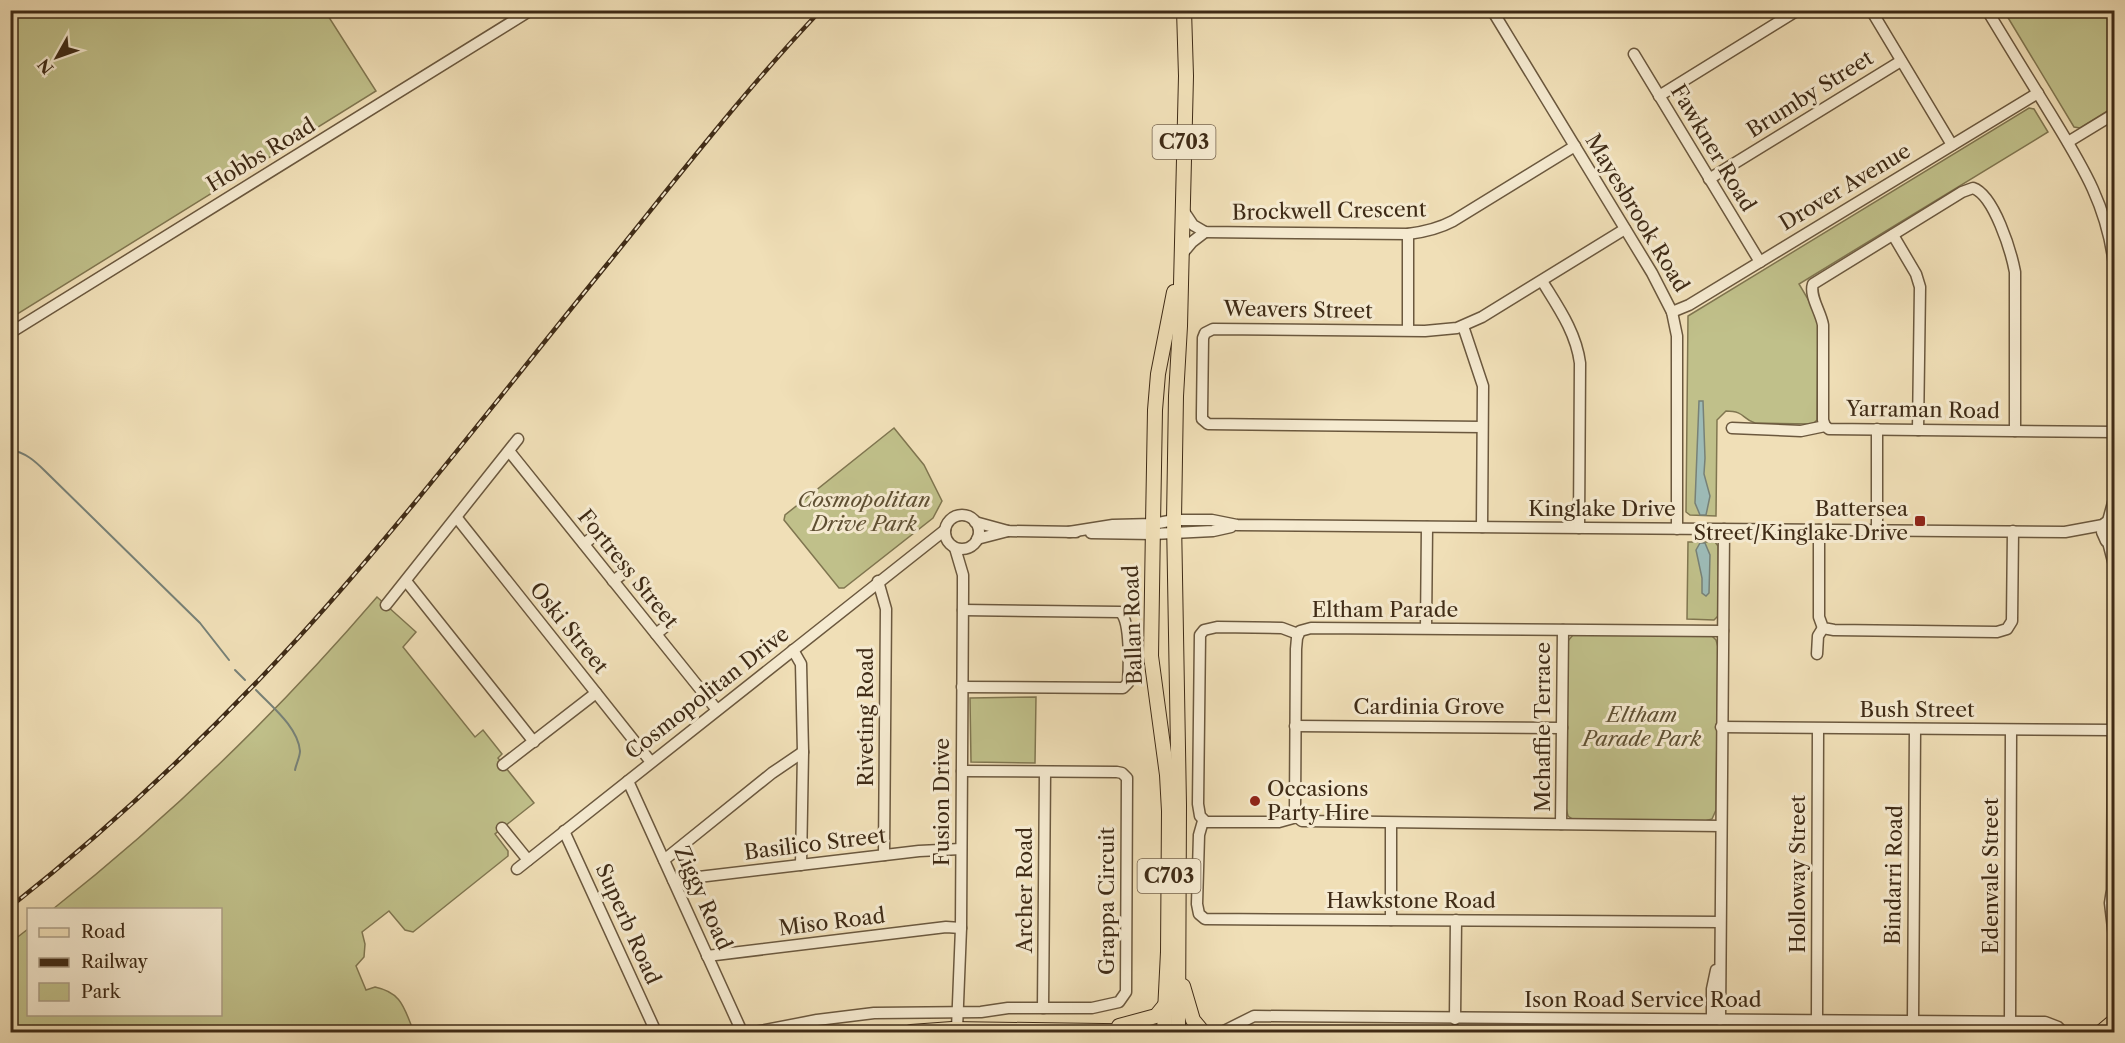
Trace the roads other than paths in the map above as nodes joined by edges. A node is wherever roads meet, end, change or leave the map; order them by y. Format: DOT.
graph roads {
  1 [pos="531,10"];
  2 [pos="1184,10"];
  3 [pos="1492,10"];
  4 [pos="1798,10"];
  5 [pos="1871,10"];
  6 [pos="1988,10"];
  7 [pos="1634,54"];
  8 [pos="1901,61"];
  9 [pos="2038,93"];
  10 [pos="1659,96"];
  11 [pos="2115,114"];
  12 [pos="2068,142"];
  13 [pos="1952,145"];
  14 [pos="1575,146"];
  15 [pos="1709,178"];
  16 [pos="1183,210"];
  17 [pos="1626,229"];
  18 [pos="1205,232"];
  19 [pos="1408,234"];
  20 [pos="1893,235"];
  21 [pos="1182,254"];
  22 [pos="1760,262"];
  23 [pos="2115,265"];
  24 [pos="1542,281"];
  25 [pos="1672,312"];
  26 [pos="1462,326"];
  27 [pos="1408,330"];
  28 [pos="10,333"];
  29 [pos="1825,426"];
  30 [pos="1482,427"];
  31 [pos="1732,428"];
  32 [pos="1877,429"];
  33 [pos="1918,430"];
  34 [pos="2015,431"];
  35 [pos="2115,432"];
  36 [pos="518,439"];
  37 [pos="509,451"];
  38 [pos="2115,499"];
  39 [pos="457,518"];
  40 [pos="975,522"];
  41 [pos="2109,522"];
  42 [pos="1175,526"];
  43 [pos="1427,527"];
  44 [pos="1482,527"];
  45 [pos="1579,528"];
  46 [pos="1153,529"];
  47 [pos="1677,529"];
  48 [pos="1724,529"];
  49 [pos="945,530"];
  50 [pos="1820,530"];
  51 [pos="1877,530"];
  52 [pos="1008,531"];
  53 [pos="2013,531"];
  54 [pos="2075,531"];
  55 [pos="1069,532"];
  56 [pos="594,536"];
  57 [pos="977,539"];
  58 [pos="2109,541"];
  59 [pos="584,544"];
  60 [pos="951,546"];
  61 [pos="923,549"];
  62 [pos="968,549"];
  63 [pos="2114,565"];
  64 [pos="624,573"];
  65 [pos="963,575"];
  66 [pos="406,581"];
  67 [pos="613,581"];
  68 [pos="878,581"];
  69 [pos="386,605"];
  70 [pos="963,610"];
  71 [pos="666,626"];
  72 [pos="1426,628"];
  73 [pos="1823,628"];
  74 [pos="1563,630"];
  75 [pos="2114,630"];
  76 [pos="1723,631"];
  77 [pos="656,634"];
  78 [pos="1298,634"];
  79 [pos="793,650"];
  80 [pos="1817,654"];
  81 [pos="962,687"];
  82 [pos="596,693"];
  83 [pos="717,710"];
  84 [pos="1295,726"];
  85 [pos="1721,727"];
  86 [pos="1563,728"];
  87 [pos="1818,729"];
  88 [pos="1915,729"];
  89 [pos="2011,730"];
  90 [pos="2113,730"];
  91 [pos="534,741"];
  92 [pos="802,752"];
  93 [pos="651,762"];
  94 [pos="503,765"];
  95 [pos="962,771"];
  96 [pos="1045,771"];
  97 [pos="628,781"];
  98 [pos="1297,818"];
  99 [pos="1203,820"];
  100 [pos="1391,824"];
  101 [pos="1561,824"];
  102 [pos="1721,826"];
  103 [pos="502,828"];
  104 [pos="564,831"];
  105 [pos="961,849"];
  106 [pos="884,855"];
  107 [pos="528,860"];
  108 [pos="664,860"];
  109 [pos="801,865"];
  110 [pos="517,868"];
  111 [pos="673,880"];
  112 [pos="2113,890"];
  113 [pos="2115,903"];
  114 [pos="1391,920"];
  115 [pos="1456,920"];
  116 [pos="1720,922"];
  117 [pos="961,928"];
  118 [pos="2115,938"];
  119 [pos="707,956"];
  120 [pos="1178,967"];
  121 [pos="1165,1005"];
  122 [pos="1044,1008"];
  123 [pos="957,1012"];
  124 [pos="1455,1018"];
  125 [pos="1716,1019"];
  126 [pos="1817,1020"];
  127 [pos="1913,1021"];
  128 [pos="2115,1021"];
  129 [pos="2010,1022"];
  130 [pos="1096,1030"];
  131 [pos="2060,1030"];
  132 [pos="957,1031"];
  133 [pos="656,1032"];
  134 [pos="742,1032"];
  135 [pos="755,1032"];
  136 [pos="911,1032"];
  137 [pos="1164,1032"];
  138 [pos="1178,1032"];
  139 [pos="1187,1032"];
  140 [pos="1203,1032"];
  141 [pos="1222,1032"];
  142 [pos="2102,1032"];
  1 -- 28 [label="street, Hobbs Road"];
  2 -- 16 [label="main road, Ballan Road / C703"];
  3 -- 14 [label="street, Mayesbrook Road"];
  4 -- 10 [label="street"];
  5 -- 8 [label="street"];
  6 -- 9 [label="street"];
  7 -- 10 [label="street, Fawkner Road"];
  8 -- 13 [label="street"];
  8 -- 15 [label="street, Brumby Street"];
  9 -- 12 [label="street"];
  9 -- 13 [label="street, Drover Avenue"];
  10 -- 15 [label="street, Fawkner Road"];
  11 -- 12 [label="street"];
  12 -- 23 [label="street"];
  13 -- 22 [label="street, Drover Avenue"];
  14 -- 17 [label="street, Mayesbrook Road"];
  14 -- 19 [label="street, Brockwell Crescent"];
  15 -- 22 [label="street, Fawkner Road"];
  16 -- 18 [label="street, Brockwell Crescent"];
  16 -- 21 [label="main road, Ballan Road / C703"];
  17 -- 24 [label="street, Weavers Street"];
  17 -- 25 [label="street, Mayesbrook Road"];
  18 -- 19 [label="street, Brockwell Crescent"];
  18 -- 21 [label="street, Brockwell Crescent"];
  19 -- 27 [label="street"];
  20 -- 29 [label="street"];
  20 -- 33 [label="street"];
  20 -- 34 [label="street"];
  21 -- 42 [label="main road, Ballan Road / C703"];
  21 -- 46 [label="main road, Ballan Road / C703"];
  22 -- 25 [label="street, Drover Avenue"];
  24 -- 26 [label="street, Weavers Street"];
  24 -- 45 [label="street"];
  25 -- 47 [label="street, Mayesbrook Road"];
  26 -- 27 [label="street, Weavers Street"];
  26 -- 30 [label="street"];
  27 -- 30 [label="street, Weavers Street"];
  29 -- 31 [label="street, Yarraman Road"];
  29 -- 32 [label="street, Yarraman Road"];
  30 -- 44 [label="street"];
  32 -- 33 [label="street, Yarraman Road"];
  32 -- 51 [label="street"];
  33 -- 34 [label="street, Yarraman Road"];
  34 -- 35 [label="street, Yarraman Road"];
  36 -- 37 [label="street"];
  37 -- 39 [label="street"];
  37 -- 59 [label="street, Fortress Street"];
  38 -- 41 [label="street"];
  39 -- 66 [label="street"];
  39 -- 82 [label="street, Oski Street"];
  40 -- 49 [label="street"];
  40 -- 52 [label="street"];
  40 -- 57 [label="street"];
  41 -- 54 [label="street, Kinglake Drive"];
  41 -- 58 [label="street"];
  42 -- 43 [label="street, Kinglake Drive"];
  42 -- 46 [label="street"];
  42 -- 120 [label="main road, Ballan Road / C703"];
  43 -- 44 [label="street, Kinglake Drive"];
  43 -- 72 [label="street"];
  44 -- 45 [label="street, Kinglake Drive"];
  45 -- 47 [label="street, Kinglake Drive"];
  46 -- 55 [label="street"];
  46 -- 55 [label="street"];
  46 -- 121 [label="main road, Ballan Road / C703"];
  47 -- 48 [label="street, Kinglake Drive"];
  48 -- 50 [label="street, Kinglake Drive"];
  48 -- 76 [label="street"];
  49 -- 60 [label="street"];
  49 -- 61 [label="street, Cosmopolitan Drive"];
  50 -- 51 [label="street, Kinglake Drive"];
  50 -- 73 [label="street"];
  51 -- 53 [label="street, Kinglake Drive"];
  52 -- 55 [label="street"];
  52 -- 57 [label="street"];
  53 -- 54 [label="street, Kinglake Drive"];
  53 -- 73 [label="street"];
  54 -- 58 [label="street, Kinglake Drive"];
  56 -- 59 [label="street"];
  57 -- 62 [label="street"];
  58 -- 63 [label="street"];
  59 -- 67 [label="street, Fortress Street"];
  60 -- 61 [label="street, Cosmopolitan Drive"];
  60 -- 62 [label="street"];
  60 -- 65 [label="street, Fusion Drive"];
  61 -- 68 [label="street, Cosmopolitan Drive"];
  62 -- 65 [label="street, Fusion Drive"];
  63 -- 75 [label="street"];
  64 -- 67 [label="street"];
  65 -- 70 [label="street, Fusion Drive"];
  66 -- 69 [label="street"];
  66 -- 91 [label="street"];
  67 -- 77 [label="street, Fortress Street"];
  68 -- 79 [label="street, Cosmopolitan Drive"];
  68 -- 106 [label="street, Riveting Road"];
  70 -- 81 [label="street, Fusion Drive"];
  70 -- 81 [label="street"];
  71 -- 77 [label="street"];
  72 -- 74 [label="street, Eltham Parade"];
  72 -- 78 [label="street, Eltham Parade"];
  73 -- 80 [label="street"];
  74 -- 76 [label="street, Eltham Parade"];
  74 -- 86 [label="street, Mchaffie Terrace"];
  75 -- 90 [label="street"];
  76 -- 85 [label="street"];
  77 -- 83 [label="street, Fortress Street"];
  78 -- 84 [label="street, Eltham Parade"];
  78 -- 99 [label="street"];
  79 -- 83 [label="street, Cosmopolitan Drive"];
  79 -- 92 [label="street"];
  81 -- 95 [label="street, Fusion Drive"];
  82 -- 91 [label="street"];
  82 -- 93 [label="street, Oski Street"];
  83 -- 93 [label="street, Cosmopolitan Drive"];
  84 -- 86 [label="street, Cardinia Grove"];
  84 -- 98 [label="street, Eltham Parade"];
  85 -- 87 [label="street, Bush Street"];
  85 -- 102 [label="street"];
  86 -- 101 [label="street, Mchaffie Terrace"];
  87 -- 88 [label="street, Bush Street"];
  87 -- 126 [label="street, Holloway Street"];
  88 -- 89 [label="street, Bush Street"];
  88 -- 127 [label="street, Bindarri Road"];
  89 -- 90 [label="street, Bush Street"];
  89 -- 129 [label="street, Edenvale Street"];
  90 -- 112 [label="street"];
  91 -- 94 [label="street"];
  92 -- 108 [label="street"];
  92 -- 109 [label="street"];
  93 -- 97 [label="street, Cosmopolitan Drive"];
  95 -- 96 [label="street, Grappa Circuit"];
  95 -- 105 [label="street, Fusion Drive"];
  96 -- 122 [label="street, Archer Road"];
  96 -- 122 [label="street, Grappa Circuit"];
  97 -- 104 [label="street, Cosmopolitan Drive"];
  97 -- 108 [label="street, Ziggy Road"];
  98 -- 99 [label="street"];
  98 -- 100 [label="street"];
  99 -- 114 [label="street, Hawkstone Road"];
  100 -- 101 [label="street"];
  100 -- 114 [label="street"];
  101 -- 102 [label="street"];
  102 -- 116 [label="street"];
  103 -- 107 [label="street"];
  104 -- 107 [label="street, Cosmopolitan Drive"];
  104 -- 133 [label="street, Superb Road"];
  105 -- 106 [label="street, Basilico Street"];
  105 -- 117 [label="street, Fusion Drive"];
  106 -- 109 [label="street, Basilico Street"];
  107 -- 110 [label="street, Cosmopolitan Drive"];
  108 -- 111 [label="street, Ziggy Road"];
  109 -- 111 [label="street, Basilico Street"];
  111 -- 119 [label="street, Ziggy Road"];
  112 -- 113 [label="street"];
  112 -- 118 [label="street"];
  114 -- 115 [label="street, Hawkstone Road"];
  115 -- 116 [label="street, Hawkstone Road"];
  115 -- 124 [label="street"];
  116 -- 125 [label="street"];
  117 -- 119 [label="street, Miso Road"];
  117 -- 123 [label="street, Fusion Drive"];
  119 -- 134 [label="street, Ziggy Road"];
  120 -- 138 [label="main road, Ballan Road / C703"];
  120 -- 140 [label="main road"];
  121 -- 130 [label="main road"];
  121 -- 137 [label="main road, Ballan Road / C703"];
  122 -- 123 [label="street, Grappa Circuit"];
  123 -- 132 [label="street, Fusion Drive"];
  123 -- 135 [label="street, Grappa Circuit"];
  124 -- 125 [label="street, Ison Road Service Road"];
  124 -- 141 [label="street, Ison Road Service Road"];
  125 -- 126 [label="street, Ison Road Service Road"];
  126 -- 127 [label="street, Ison Road Service Road"];
  127 -- 129 [label="street, Ison Road Service Road"];
  128 -- 142 [label="main road"];
  129 -- 131 [label="street, Ison Road Service Road"];
  130 -- 132 [label="main road"];
  130 -- 137 [label="main road"];
  132 -- 136 [label="main road"];
  137 -- 138 [label="main road"];
  138 -- 139 [label="main road"];
}
